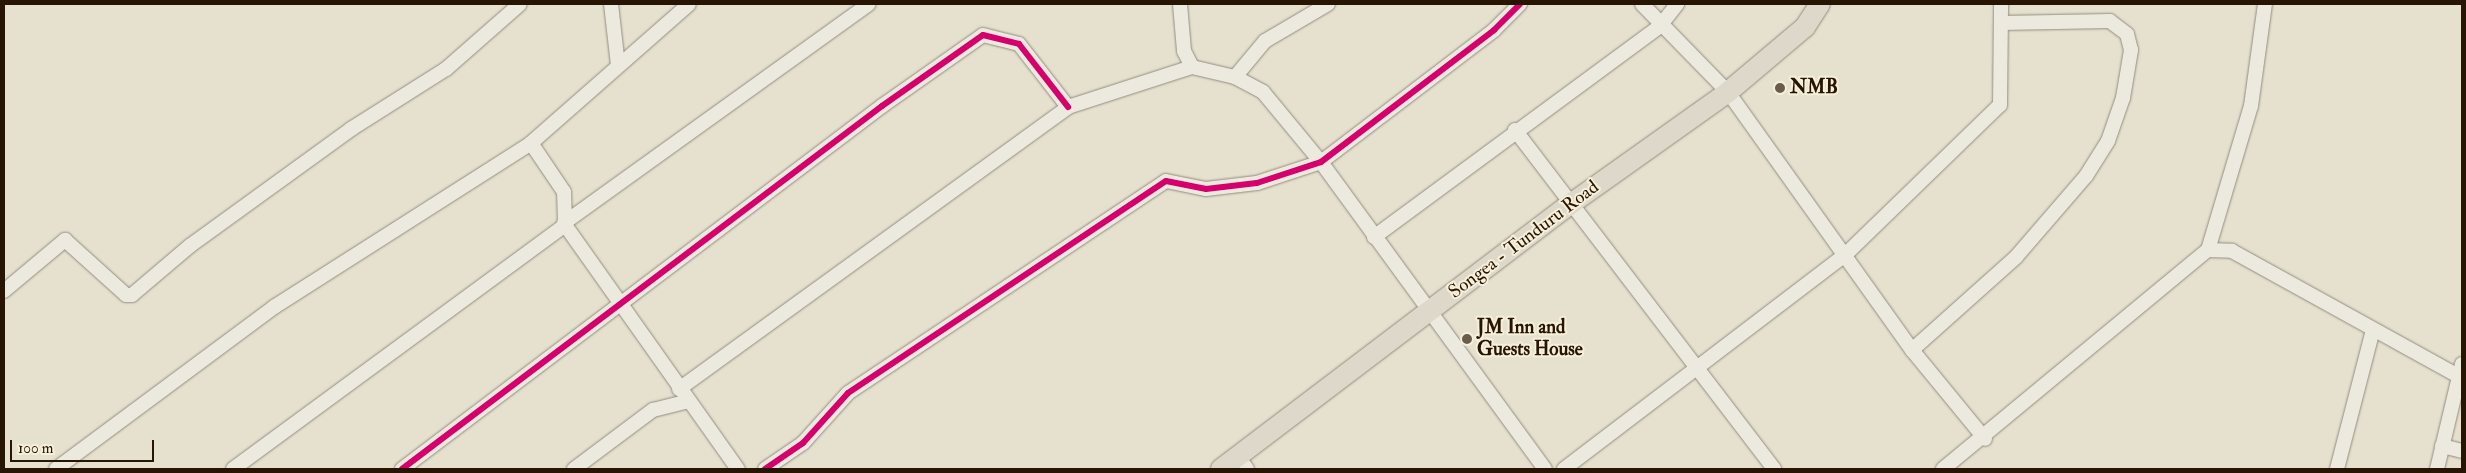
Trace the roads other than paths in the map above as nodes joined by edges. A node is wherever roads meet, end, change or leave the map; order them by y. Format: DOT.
graph roads {
  1 [pos="520,4"];
  2 [pos="611,4"];
  3 [pos="689,4"];
  4 [pos="869,4"];
  5 [pos="1180,4"];
  6 [pos="1328,4"];
  7 [pos="1520,4"];
  8 [pos="1642,4"];
  9 [pos="1677,4"];
  10 [pos="1820,4"];
  11 [pos="2001,4"];
  12 [pos="2265,4"];
  13 [pos="2001,23"];
  14 [pos="1660,26"];
  15 [pos="618,65"];
  16 [pos="1192,67"];
  17 [pos="1235,77"];
  18 [pos="1728,92"];
  19 [pos="1068,107"];
  20 [pos="1515,130"];
  21 [pos="531,143"];
  22 [pos="1321,162"];
  23 [pos="1572,203"];
  24 [pos="565,224"];
  25 [pos="1374,237"];
  26 [pos="2208,250"];
  27 [pos="1846,254"];
  28 [pos="4,291"];
  29 [pos="620,302"];
  30 [pos="1429,312"];
  31 [pos="2373,330"];
  32 [pos="1912,350"];
  33 [pos="2460,370"];
  34 [pos="1697,371"];
  35 [pos="680,388"];
  36 [pos="688,401"];
  37 [pos="1985,439"];
  38 [pos="2442,446"];
  39 [pos="2462,451"];
  40 [pos="1242,463"];
  41 [pos="56,469"];
  42 [pos="232,469"];
  43 [pos="402,469"];
  44 [pos="574,469"];
  45 [pos="738,469"];
  46 [pos="765,469"];
  47 [pos="1221,469"];
  48 [pos="1544,469"];
  49 [pos="1564,469"];
  50 [pos="1774,469"];
  51 [pos="1942,469"];
  52 [pos="2337,469"];
  53 [pos="2437,469"];
  1 -- 28 [label="street"];
  2 -- 15 [label="street"];
  3 -- 15 [label="street"];
  4 -- 24 [label="street"];
  5 -- 16 [label="street"];
  6 -- 17 [label="street"];
  7 -- 22 [label="street"];
  8 -- 14 [label="street"];
  9 -- 14 [label="street"];
  10 -- 18 [label="highway, Songea - Tunduru Road"];
  11 -- 13 [label="street"];
  12 -- 26 [label="street"];
  13 -- 27 [label="street"];
  13 -- 32 [label="street"];
  14 -- 18 [label="street"];
  14 -- 20 [label="street"];
  15 -- 21 [label="street"];
  16 -- 17 [label="street"];
  16 -- 19 [label="street"];
  17 -- 22 [label="street"];
  18 -- 23 [label="highway, Songea - Tunduru Road"];
  18 -- 27 [label="street"];
  19 -- 29 [label="street"];
  19 -- 35 [label="street"];
  20 -- 23 [label="street"];
  20 -- 25 [label="street"];
  21 -- 24 [label="street"];
  21 -- 41 [label="street"];
  22 -- 25 [label="street"];
  22 -- 46 [label="street"];
  23 -- 30 [label="highway, Songea - Tunduru Road"];
  23 -- 34 [label="street"];
  24 -- 29 [label="street"];
  24 -- 42 [label="street"];
  25 -- 30 [label="street"];
  26 -- 31 [label="street"];
  26 -- 37 [label="street"];
  27 -- 32 [label="street"];
  27 -- 34 [label="street"];
  29 -- 35 [label="street"];
  29 -- 43 [label="street"];
  30 -- 40 [label="highway, Songea - Tunduru Road"];
  30 -- 48 [label="street"];
  31 -- 33 [label="street"];
  31 -- 52 [label="street"];
  32 -- 37 [label="street"];
  33 -- 38 [label="street"];
  34 -- 49 [label="street"];
  34 -- 50 [label="street"];
  35 -- 36 [label="street"];
  36 -- 44 [label="street"];
  36 -- 45 [label="street"];
  37 -- 51 [label="street"];
  38 -- 39 [label="street"];
  38 -- 53 [label="street"];
  40 -- 47 [label="highway, Songea - Tunduru Road"];
}
